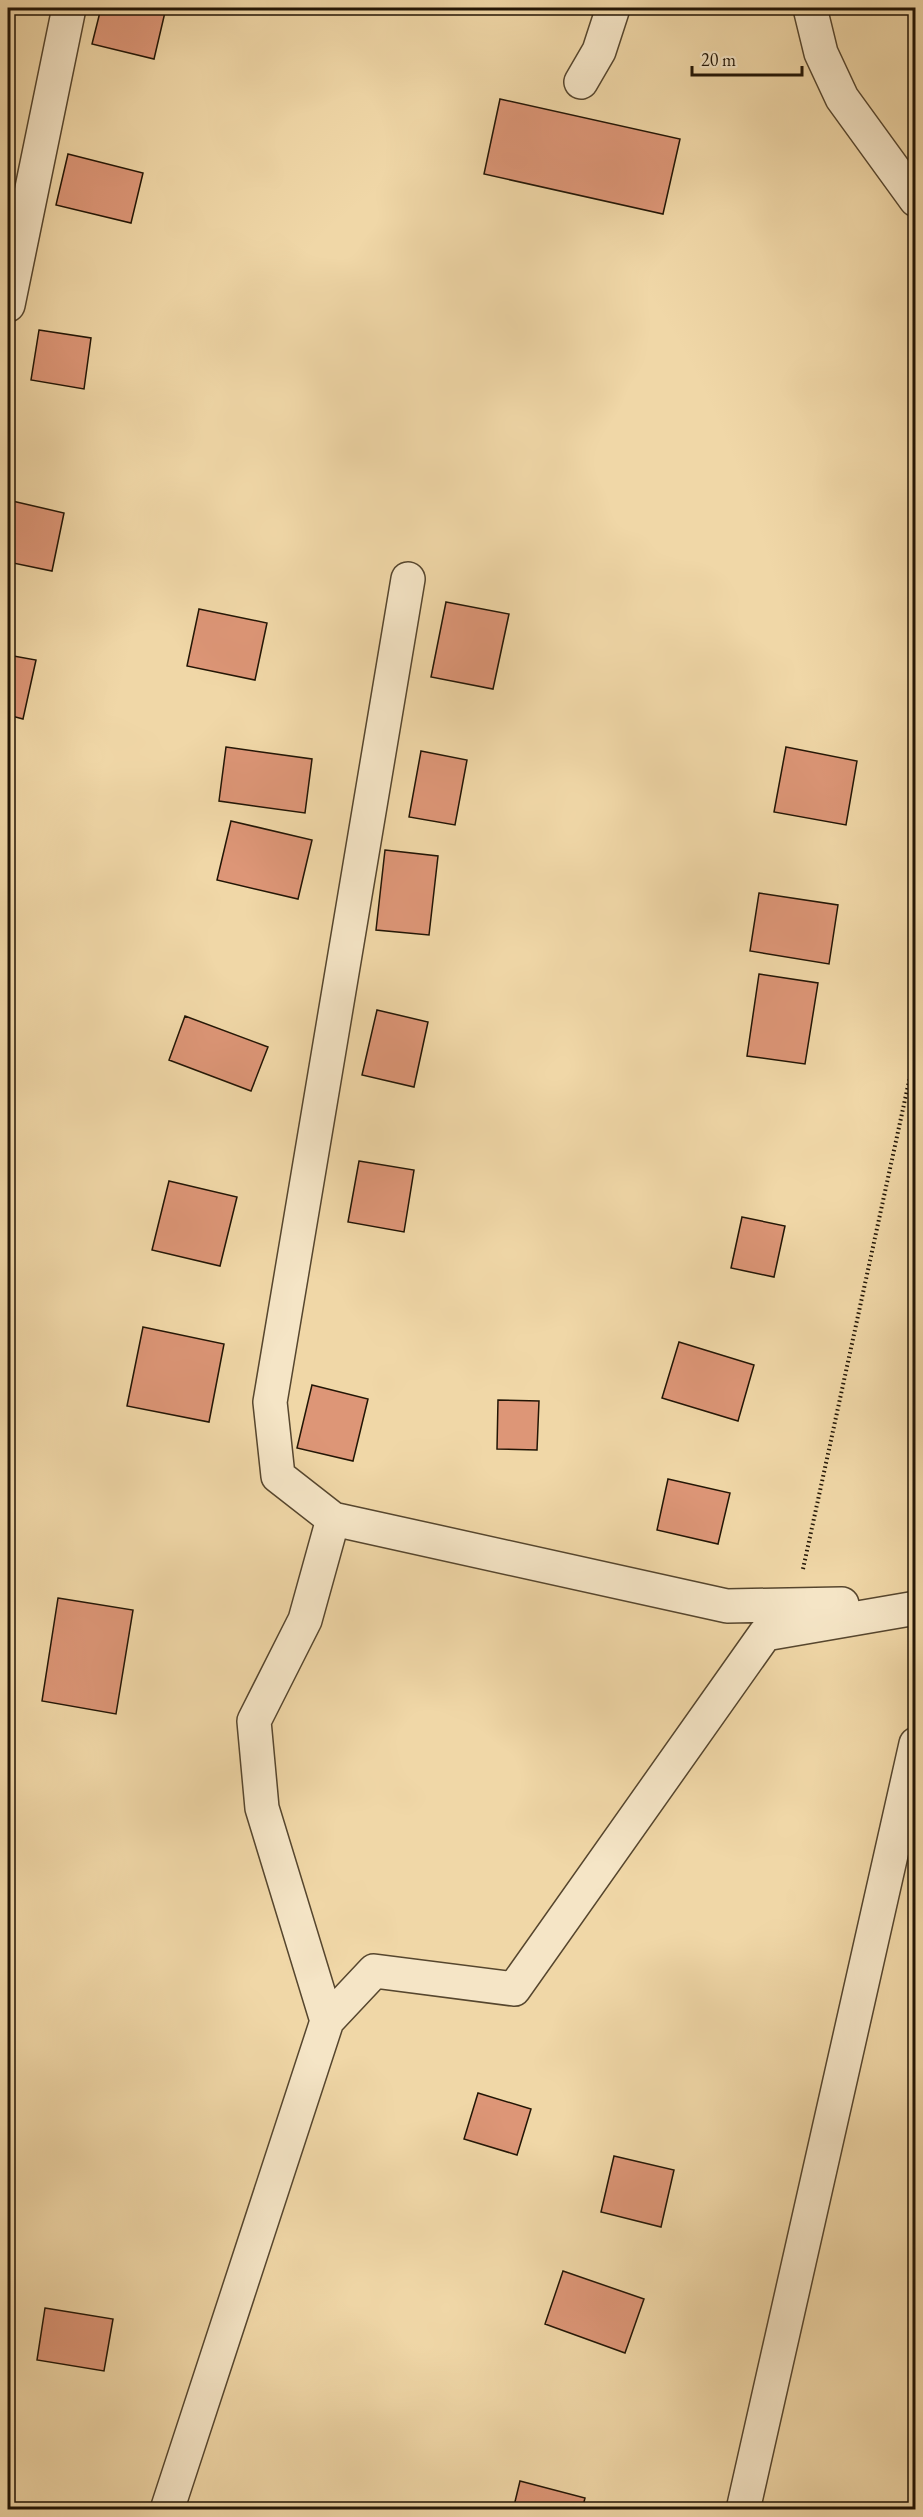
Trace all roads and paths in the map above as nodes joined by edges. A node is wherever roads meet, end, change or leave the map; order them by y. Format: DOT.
graph roads {
  1 [pos="69,8"];
  2 [pos="613,8"];
  3 [pos="810,8"];
  4 [pos="581,82"];
  5 [pos="915,200"];
  6 [pos="8,305"];
  7 [pos="408,579"];
  8 [pos="915,1049"];
  9 [pos="333,1519"];
  10 [pos="915,1603"];
  11 [pos="796,1605"];
  12 [pos="915,1608"];
  13 [pos="915,1744"];
  14 [pos="327,2021"];
  15 [pos="167,2510"];
  16 [pos="743,2510"];
  1 -- 6 [label="street"];
  2 -- 4 [label="street"];
  3 -- 5 [label="street"];
  7 -- 9 [label="street"];
  8 -- 11 [label="path"];
  9 -- 11 [label="street"];
  9 -- 14 [label="street"];
  10 -- 11 [label="street"];
  12 -- 14 [label="street"];
  13 -- 16 [label="street"];
  14 -- 15 [label="street"];
}
